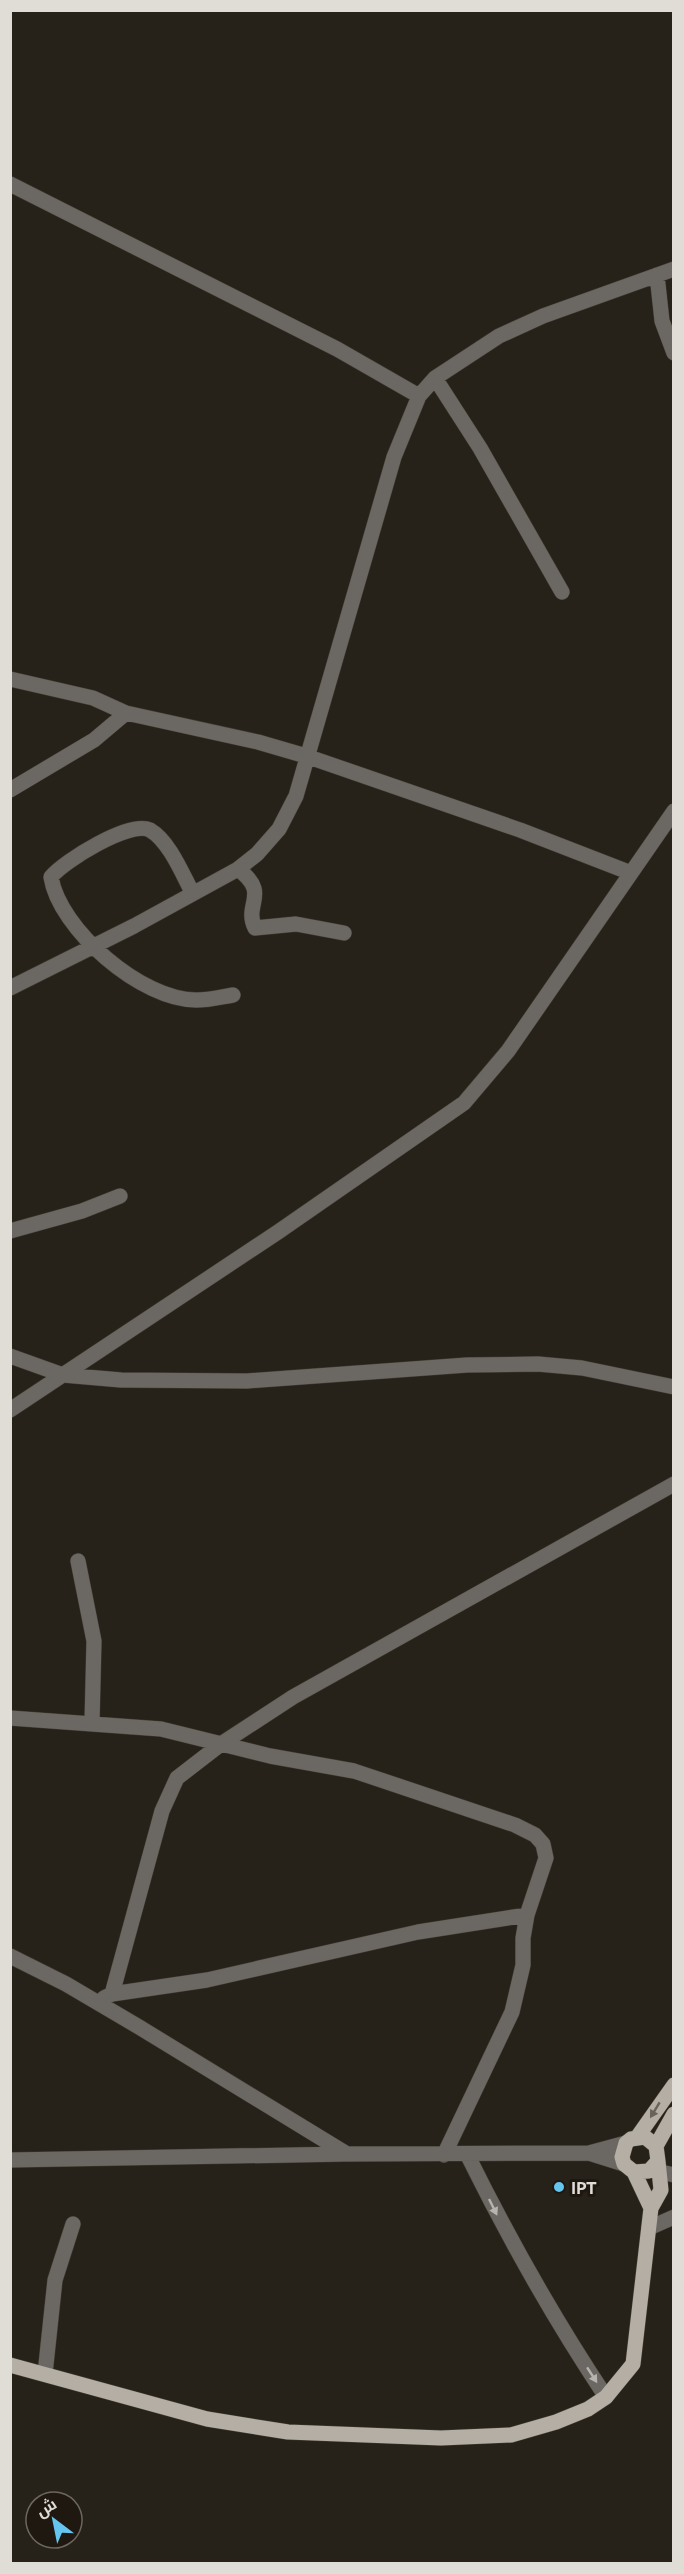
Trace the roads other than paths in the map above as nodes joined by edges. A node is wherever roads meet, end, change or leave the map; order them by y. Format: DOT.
graph roads {
  1 [pos="10,184"];
  2 [pos="674,270"];
  3 [pos="657,275"];
  4 [pos="674,353"];
  5 [pos="435,378"];
  6 [pos="419,396"];
  7 [pos="562,592"];
  8 [pos="10,679"];
  9 [pos="126,713"];
  10 [pos="306,756"];
  11 [pos="10,790"];
  12 [pos="674,811"];
  13 [pos="238,868"];
  14 [pos="631,873"];
  15 [pos="192,892"];
  16 [pos="344,933"];
  17 [pos="93,947"];
  18 [pos="10,988"];
  19 [pos="233,995"];
  20 [pos="120,1196"];
  21 [pos="10,1231"];
  22 [pos="10,1356"];
  23 [pos="63,1375"];
  24 [pos="674,1387"];
  25 [pos="10,1410"];
  26 [pos="674,1484"];
  27 [pos="78,1561"];
  28 [pos="10,1718"];
  29 [pos="92,1722"];
  30 [pos="221,1744"];
  31 [pos="527,1915"];
  32 [pos="10,1956"];
  33 [pos="112,1994"];
  34 [pos="96,2003"];
  35 [pos="674,2085"];
  36 [pos="674,2114"];
  37 [pos="632,2140"];
  38 [pos="589,2153"];
  39 [pos="347,2154"];
  40 [pos="467,2154"];
  41 [pos="444,2155"];
  42 [pos="10,2160"];
  43 [pos="662,2164"];
  44 [pos="629,2168"];
  45 [pos="651,2208"];
  46 [pos="674,2217"];
  47 [pos="73,2224"];
  48 [pos="649,2228"];
  49 [pos="10,2365"];
  50 [pos="45,2374"];
  51 [pos="606,2397"];
  1 -- 6 [label="street"];
  2 -- 3 [label="street"];
  3 -- 4 [label="street"];
  3 -- 5 [label="street"];
  5 -- 6 [label="street"];
  5 -- 7 [label="street"];
  6 -- 10 [label="street"];
  8 -- 9 [label="street"];
  9 -- 10 [label="street"];
  9 -- 11 [label="street"];
  10 -- 13 [label="street"];
  10 -- 14 [label="street"];
  12 -- 14 [label="street"];
  13 -- 15 [label="street"];
  13 -- 16 [label="street"];
  14 -- 23 [label="street"];
  15 -- 17 [label="street"];
  15 -- 17 [label="street"];
  17 -- 18 [label="street"];
  17 -- 19 [label="street"];
  20 -- 21 [label="street"];
  22 -- 23 [label="street"];
  23 -- 24 [label="street"];
  23 -- 25 [label="street"];
  26 -- 30 [label="street"];
  27 -- 29 [label="street"];
  28 -- 29 [label="street"];
  29 -- 30 [label="street"];
  30 -- 31 [label="street"];
  30 -- 33 [label="street"];
  31 -- 33 [label="street"];
  31 -- 41 [label="street"];
  32 -- 34 [label="street"];
  33 -- 34 [label="street"];
  34 -- 39 [label="street"];
  35 -- 37 [label="main road, one-way"];
  36 -- 43 [label="main road"];
  37 -- 38 [label="street"];
  37 -- 43 [label="main road"];
  37 -- 44 [label="main road"];
  38 -- 40 [label="street"];
  38 -- 44 [label="street"];
  39 -- 41 [label="street"];
  39 -- 42 [label="street"];
  40 -- 41 [label="street"];
  40 -- 51 [label="street, one-way"];
  43 -- 44 [label="main road"];
  43 -- 45 [label="main road"];
  44 -- 45 [label="main road"];
  45 -- 48 [label="main road"];
  46 -- 48 [label="street"];
  47 -- 50 [label="street"];
  48 -- 51 [label="main road"];
  49 -- 50 [label="main road"];
  50 -- 51 [label="main road"];
}
